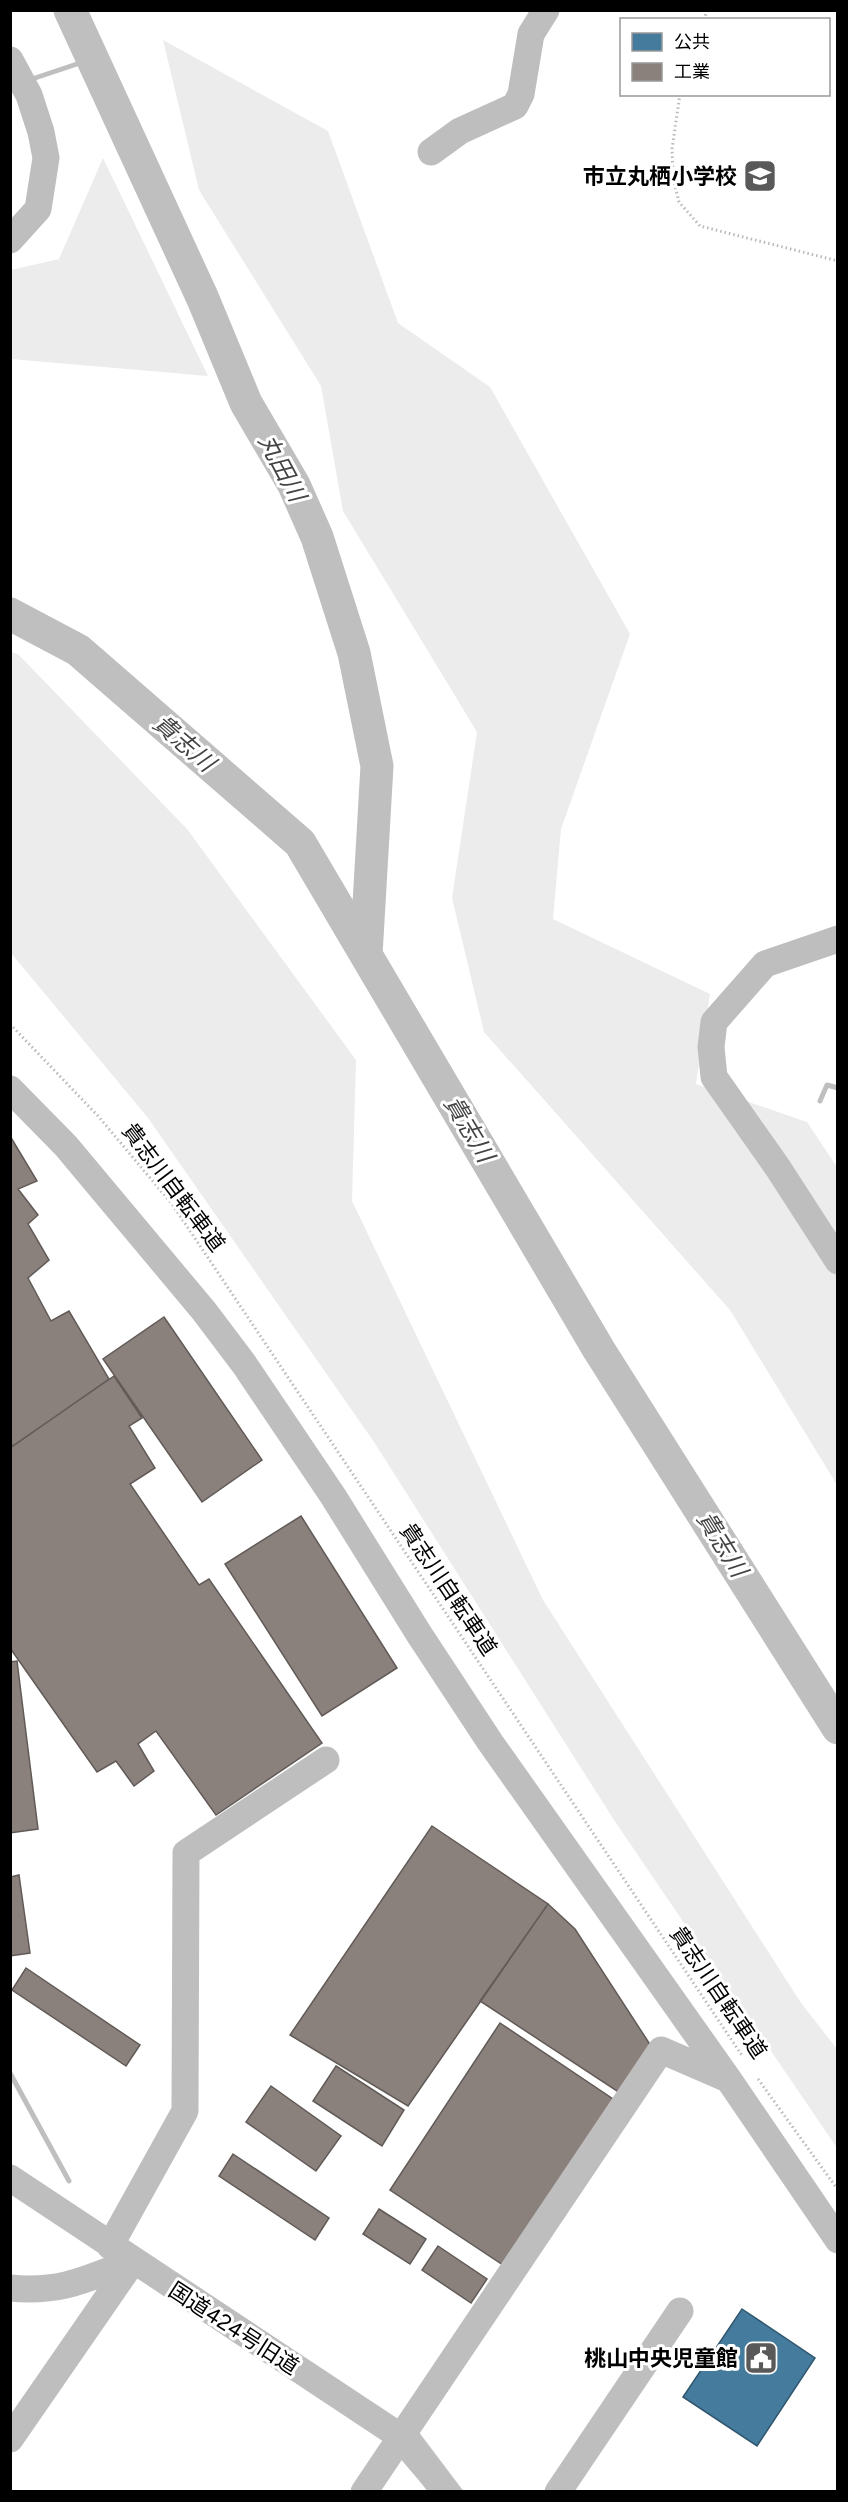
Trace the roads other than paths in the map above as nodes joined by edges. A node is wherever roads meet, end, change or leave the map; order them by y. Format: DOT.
graph roads {
  1 [pos="546,10"];
  2 [pos="10,60"];
  3 [pos="431,152"];
  4 [pos="10,240"];
  5 [pos="837,939"];
  6 [pos="10,1089"];
  7 [pos="837,1261"];
  8 [pos="326,1760"];
  9 [pos="736,2069"];
  10 [pos="10,2178"];
  11 [pos="837,2240"];
  12 [pos="110,2246"];
  13 [pos="133,2261"];
  14 [pos="10,2288"];
  15 [pos="680,2312"];
  16 [pos="401,2437"];
  17 [pos="10,2439"];
  18 [pos="364,2492"];
  19 [pos="444,2492"];
  20 [pos="558,2492"];
  1 -- 3 [label="street"];
  2 -- 4 [label="street"];
  5 -- 7 [label="street"];
  6 -- 9 [label="street"];
  8 -- 12 [label="street"];
  9 -- 11 [label="street"];
  9 -- 16 [label="street"];
  10 -- 12 [label="street, 国道424号旧道"];
  12 -- 13 [label="street, 国道424号旧道"];
  13 -- 14 [label="street"];
  13 -- 16 [label="street, 国道424号旧道"];
  13 -- 17 [label="street"];
  15 -- 20 [label="street"];
  16 -- 18 [label="street"];
  16 -- 19 [label="street, 国道424号旧道"];
}
